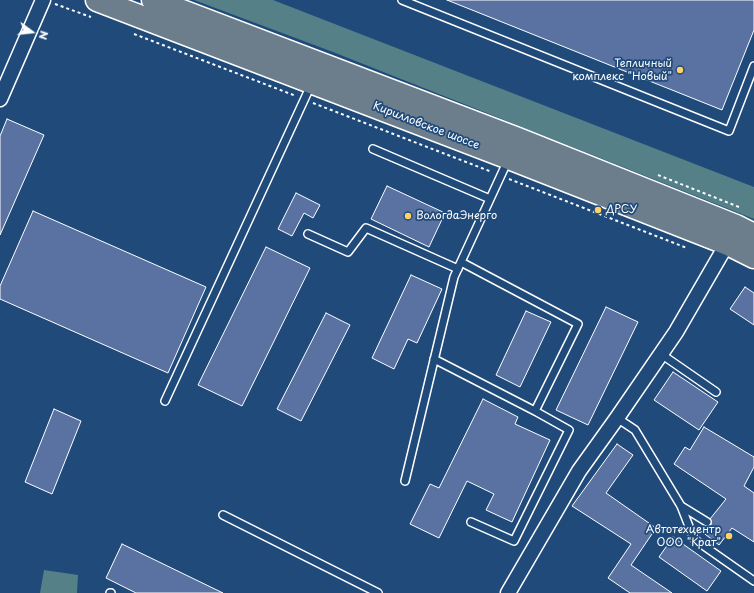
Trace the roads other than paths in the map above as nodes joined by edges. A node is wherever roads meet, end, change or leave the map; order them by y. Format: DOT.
graph roads {
  1 [pos="43,0"];
  2 [pos="153,0"];
  3 [pos="402,0"];
  4 [pos="97,10"];
  5 [pos="754,66"];
  6 [pos="308,91"];
  7 [pos="0,99"];
  8 [pos="373,149"];
  9 [pos="505,167"];
  10 [pos="490,199"];
  11 [pos="308,234"];
  12 [pos="739,235"];
  13 [pos="754,257"];
  14 [pos="460,265"];
  15 [pos="661,354"];
  16 [pos="434,360"];
  17 [pos="716,392"];
  18 [pos="165,401"];
  19 [pos="535,411"];
  20 [pos="618,418"];
  21 [pos="404,481"];
  22 [pos="681,506"];
  23 [pos="223,515"];
  24 [pos="471,522"];
  25 [pos="707,522"];
  26 [pos="754,581"];
  27 [pos="378,593"];
  28 [pos="508,593"];
  1 -- 7 [label="street"];
  2 -- 12 [label="main road, Кирилловское шоссе"];
  3 -- 5 [label="lane"];
  4 -- 6 [label="main road, Кирилловское шоссе"];
  6 -- 9 [label="main road, Кирилловское шоссе"];
  6 -- 18 [label="lane"];
  8 -- 10 [label="lane"];
  9 -- 10 [label="lane"];
  9 -- 12 [label="main road, Кирилловское шоссе"];
  10 -- 14 [label="lane"];
  11 -- 14 [label="lane"];
  12 -- 13 [label="main road, Кирилловское шоссе"];
  12 -- 15 [label="street"];
  14 -- 16 [label="lane"];
  14 -- 19 [label="lane"];
  15 -- 17 [label="lane"];
  15 -- 20 [label="street"];
  16 -- 19 [label="lane"];
  16 -- 21 [label="lane"];
  19 -- 24 [label="lane"];
  20 -- 22 [label="lane"];
  20 -- 28 [label="street"];
  22 -- 25 [label="lane"];
  22 -- 26 [label="lane"];
  23 -- 27 [label="lane"];
}
